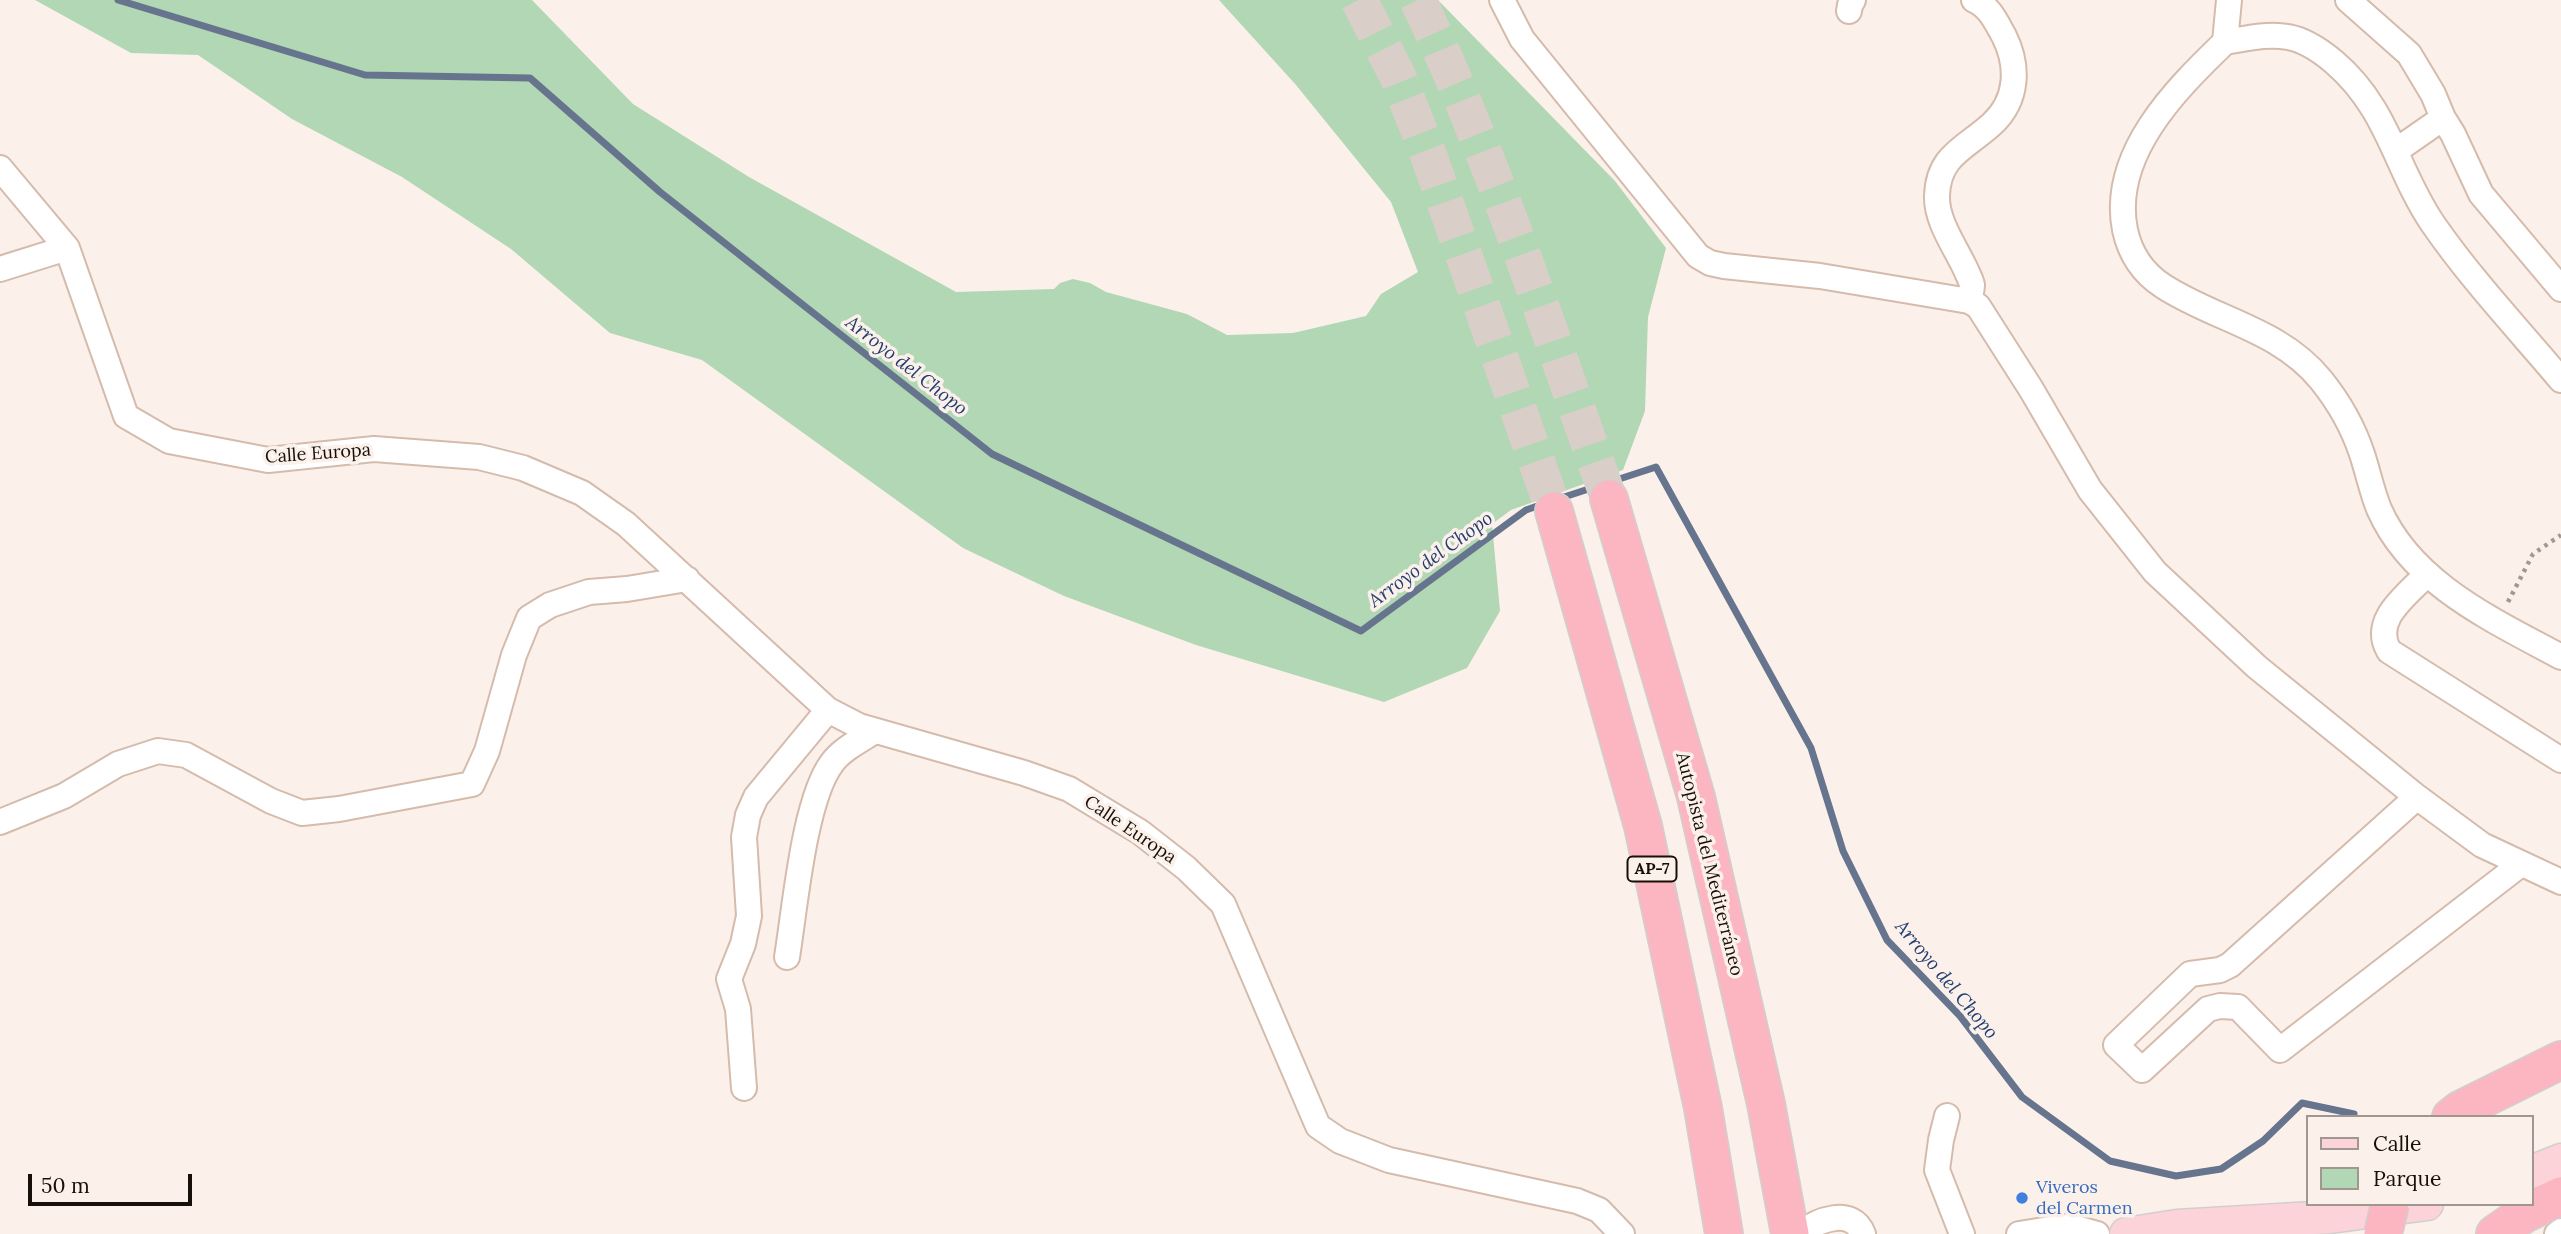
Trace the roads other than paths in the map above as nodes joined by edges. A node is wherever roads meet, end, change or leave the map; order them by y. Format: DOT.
graph roads {
  1 [pos="1502,0"];
  2 [pos="1974,0"];
  3 [pos="2229,0"];
  4 [pos="2348,0"];
  5 [pos="2225,42"];
  6 [pos="2443,118"];
  7 [pos="2396,150"];
  8 [pos="0,169"];
  9 [pos="67,248"];
  10 [pos="0,269"];
  11 [pos="2561,289"];
  12 [pos="1969,301"];
  13 [pos="2561,380"];
  14 [pos="1609,499"];
  15 [pos="1554,511"];
  16 [pos="2426,575"];
  17 [pos="687,579"];
  18 [pos="2561,657"];
  19 [pos="828,710"];
  20 [pos="876,731"];
  21 [pos="2561,760"];
  22 [pos="2417,797"];
  23 [pos="0,822"];
  24 [pos="2521,864"];
  25 [pos="2561,883"];
  26 [pos="787,957"];
  27 [pos="2561,1060"];
  28 [pos="744,1087"];
  29 [pos="2454,1115"];
  30 [pos="1947,1116"];
  31 [pos="2561,1160"];
  32 [pos="2533,1171"];
  33 [pos="2561,1196"];
  34 [pos="2390,1206"];
  35 [pos="2412,1206"];
  36 [pos="1793,1228"];
  37 [pos="1622,1234"];
  38 [pos="1724,1234"];
  39 [pos="1863,1234"];
  40 [pos="1962,1234"];
  41 [pos="2018,1234"];
  42 [pos="2097,1234"];
  43 [pos="2126,1234"];
  44 [pos="2383,1234"];
  45 [pos="2495,1234"];
  1 -- 12 [label="street"];
  2 -- 12 [label="street"];
  3 -- 5 [label="street"];
  4 -- 6 [label="street"];
  5 -- 7 [label="street"];
  5 -- 16 [label="street"];
  6 -- 7 [label="street"];
  6 -- 11 [label="street"];
  7 -- 13 [label="street"];
  8 -- 9 [label="street"];
  9 -- 10 [label="street"];
  9 -- 17 [label="street, Calle Europa"];
  12 -- 22 [label="street"];
  14 -- 36 [label="highway, Autopista del Mediterráneo"];
  15 -- 38 [label="highway, AP-7"];
  16 -- 18 [label="street"];
  16 -- 21 [label="street"];
  17 -- 19 [label="street, Calle Europa"];
  17 -- 23 [label="street"];
  19 -- 20 [label="street, Calle Europa"];
  19 -- 28 [label="street"];
  20 -- 26 [label="street"];
  20 -- 37 [label="street, Calle Europa"];
  22 -- 24 [label="street"];
  22 -- 24 [label="street"];
  24 -- 25 [label="street"];
  27 -- 29 [label="highway"];
  30 -- 40 [label="street"];
  31 -- 32 [label="main road"];
  33 -- 45 [label="highway"];
  34 -- 44 [label="highway, bridge"];
  35 -- 43 [label="main road"];
  36 -- 39 [label="street"];
  41 -- 42 [label="street"];
}
